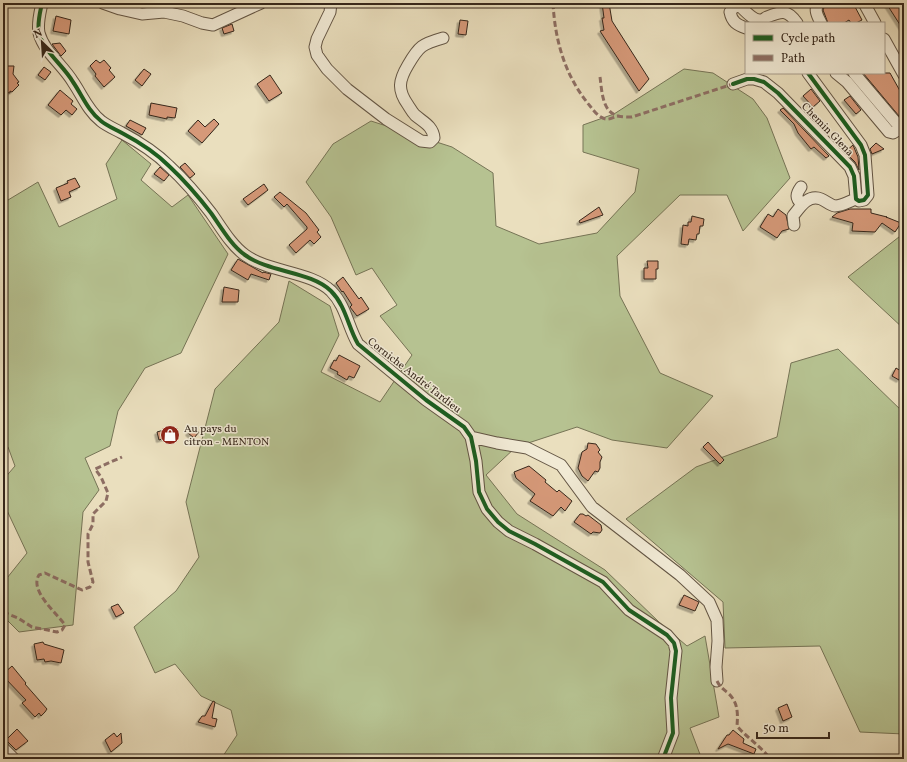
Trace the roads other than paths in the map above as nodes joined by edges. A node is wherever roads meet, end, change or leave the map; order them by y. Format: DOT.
graph roads {
  1 [pos="42,3"];
  2 [pos="103,3"];
  3 [pos="261,3"];
  4 [pos="331,3"];
  5 [pos="819,3"];
  6 [pos="864,3"];
  7 [pos="796,22"];
  8 [pos="821,22"];
  9 [pos="874,22"];
  10 [pos="745,28"];
  11 [pos="443,38"];
  12 [pos="885,41"];
  13 [pos="809,74"];
  14 [pos="837,74"];
  15 [pos="855,74"];
  16 [pos="904,75"];
  17 [pos="732,84"];
  18 [pos="801,187"];
  19 [pos="856,199"];
  20 [pos="802,204"];
  21 [pos="794,225"];
  22 [pos="471,437"];
  23 [pos="717,681"];
  24 [pos="3,748"];
  25 [pos="14,759"];
  26 [pos="663,759"];
  1 -- 22 [label="street, Corniche André Tardieu"];
  2 -- 3 [label="street"];
  4 -- 11 [label="street"];
  5 -- 8 [label="street"];
  6 -- 9 [label="street"];
  7 -- 10 [label="street"];
  12 -- 16 [label="street"];
  13 -- 19 [label="street, Chemin Glena"];
  14 -- 15 [label="street"];
  17 -- 19 [label="street, Chemin Glena"];
  18 -- 20 [label="street"];
  19 -- 20 [label="street"];
  20 -- 21 [label="street"];
  22 -- 23 [label="street"];
  22 -- 26 [label="street, Corniche André Tardieu"];
  24 -- 25 [label="street"];
}
